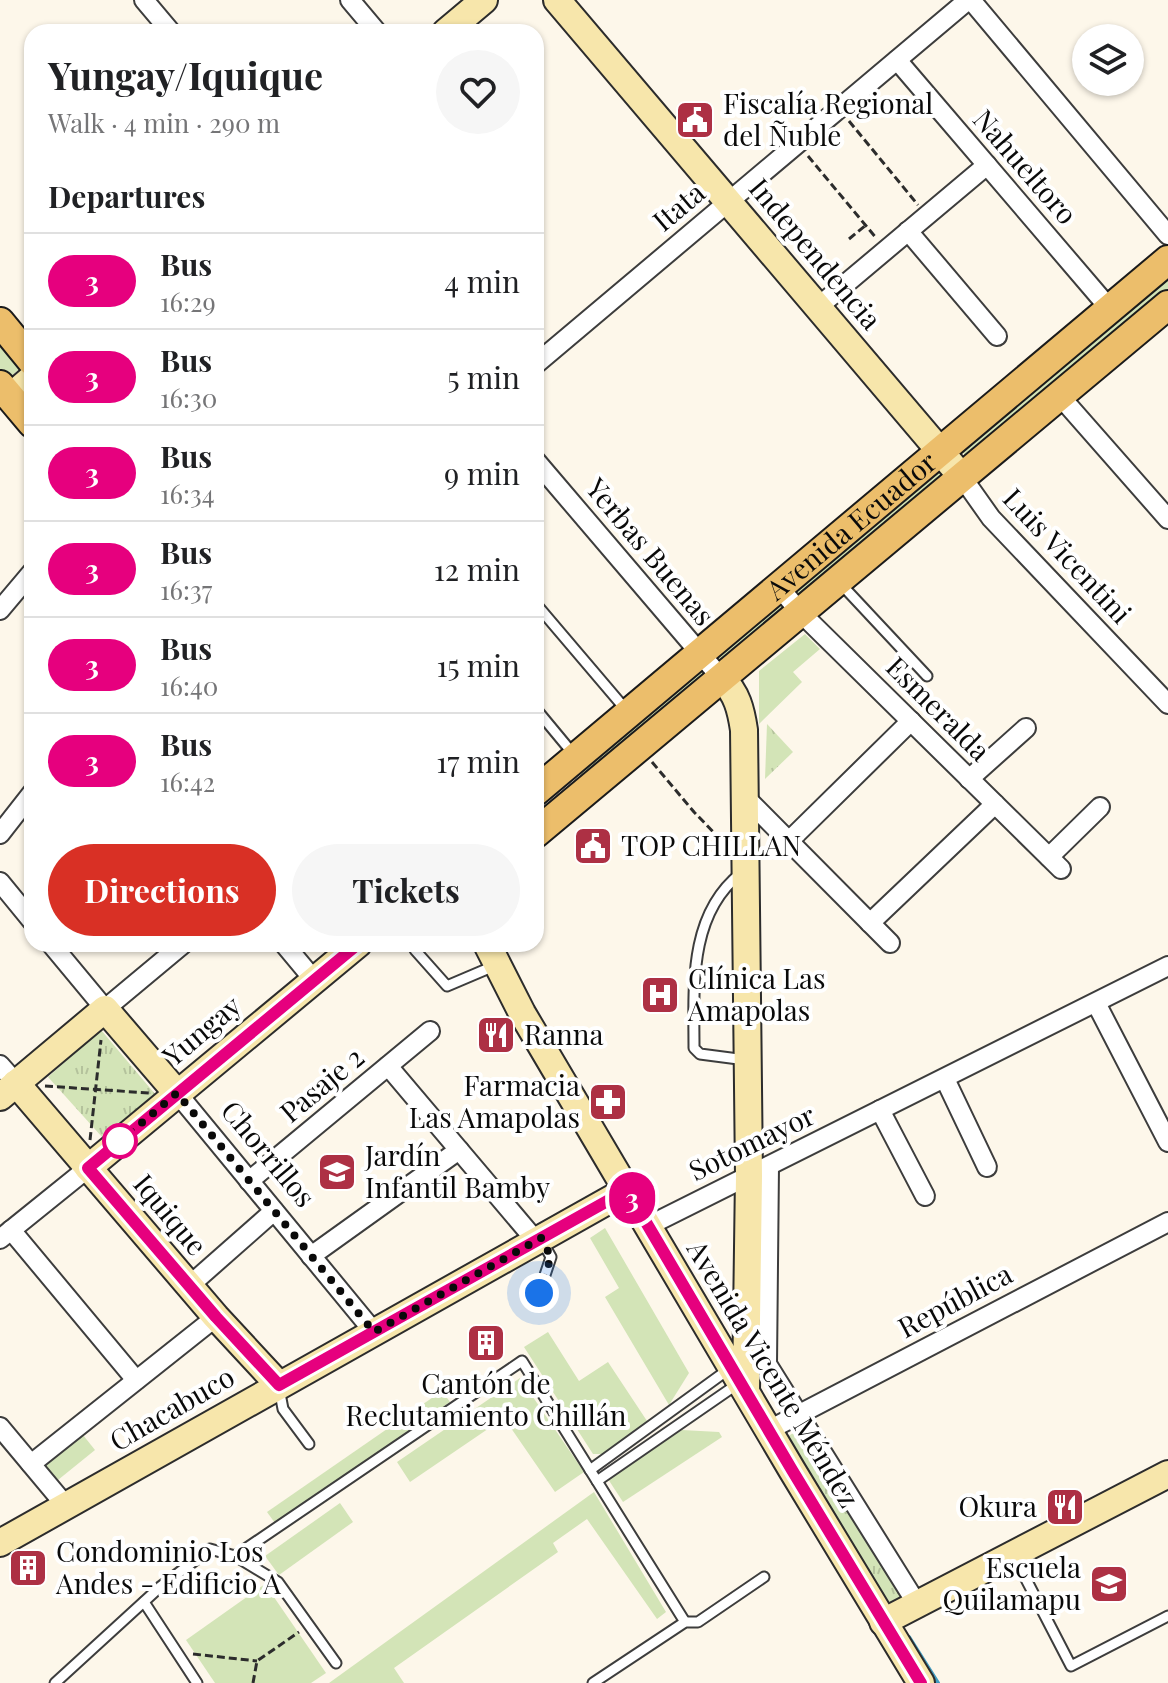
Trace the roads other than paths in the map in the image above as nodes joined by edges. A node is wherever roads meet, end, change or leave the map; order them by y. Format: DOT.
graph roads {
  1 [pos="144,0"];
  2 [pos="350,0"];
  3 [pos="484,0"];
  4 [pos="557,0"];
  5 [pos="970,0"];
  6 [pos="164,24"];
  7 [pos="370,24"];
  8 [pos="456,24"];
  9 [pos="897,60"];
  10 [pos="987,165"];
  11 [pos="729,202"];
  12 [pos="908,231"];
  13 [pos="1168,235"];
  14 [pos="1168,260"];
  15 [pos="1168,305"];
  16 [pos="818,307"];
  17 [pos="1110,309"];
  18 [pos="0,322"];
  19 [pos="997,336"];
  20 [pos="24,351"];
  21 [pos="544,357"];
  22 [pos="24,382"];
  23 [pos="5,391"];
  24 [pos="1059,395"];
  25 [pos="24,414"];
  26 [pos="942,452"];
  27 [pos="544,470"];
  28 [pos="962,477"];
  29 [pos="1168,519"];
  30 [pos="837,581"];
  31 [pos="24,582"];
  32 [pos="779,587"];
  33 [pos="0,610"];
  34 [pos="800,612"];
  35 [pos="544,613"];
  36 [pos="700,654"];
  37 [pos="927,676"];
  38 [pos="722,679"];
  39 [pos="1168,704"];
  40 [pos="629,713"];
  41 [pos="544,719"];
  42 [pos="911,721"];
  43 [pos="1026,728"];
  44 [pos="576,757"];
  45 [pos="969,779"];
  46 [pos="544,784"];
  47 [pos="745,797"];
  48 [pos="24,803"];
  49 [pos="995,804"];
  50 [pos="1100,807"];
  51 [pos="544,826"];
  52 [pos="0,834"];
  53 [pos="789,841"];
  54 [pos="745,867"];
  55 [pos="0,882"];
  56 [pos="24,911"];
  57 [pos="870,923"];
  58 [pos="890,943"];
  59 [pos="58,952"];
  60 [pos="173,952"];
  61 [pos="291,952"];
  62 [pos="348,952"];
  63 [pos="417,952"];
  64 [pos="487,956"];
  65 [pos="1168,966"];
  66 [pos="314,980"];
  67 [pos="1096,1003"];
  68 [pos="105,1009"];
  69 [pos="430,1031"];
  70 [pos="746,1060"];
  71 [pos="388,1066"];
  72 [pos="945,1079"];
  73 [pos="5,1082"];
  74 [pos="177,1093"];
  75 [pos="880,1110"];
  76 [pos="1168,1142"];
  77 [pos="459,1150"];
  78 [pos="987,1167"];
  79 [pos="88,1168"];
  80 [pos="759,1171"];
  81 [pos="249,1181"];
  82 [pos="627,1190"];
  83 [pos="925,1196"];
  84 [pos="274,1211"];
  85 [pos="1168,1222"];
  86 [pos="648,1226"];
  87 [pos="6,1235"];
  88 [pos="538,1239"];
  89 [pos="311,1256"];
  90 [pos="189,1286"];
  91 [pos="539,1293"];
  92 [pos="216,1317"];
  93 [pos="374,1332"];
  94 [pos="136,1380"];
  95 [pos="739,1380"];
  96 [pos="279,1385"];
  97 [pos="800,1414"];
  98 [pos="0,1427"];
  99 [pos="769,1430"];
  100 [pos="309,1444"];
  101 [pos="31,1464"];
  102 [pos="590,1470"];
  103 [pos="1168,1474"];
  104 [pos="597,1481"];
  105 [pos="66,1506"];
  106 [pos="0,1543"];
  107 [pos="1013,1554"];
  108 [pos="235,1556"];
  109 [pos="764,1577"];
  110 [pos="144,1602"];
  111 [pos="917,1604"];
  112 [pos="1168,1616"];
  113 [pos="685,1622"];
  114 [pos="883,1622"];
  115 [pos="336,1663"];
  116 [pos="55,1683"];
  117 [pos="197,1683"];
  118 [pos="593,1683"];
  119 [pos="921,1683"];
  1 -- 6 [label="street"];
  2 -- 7 [label="street"];
  3 -- 8 [label="street"];
  4 -- 11 [label="street, Independencia"];
  5 -- 9 [label="street, Itata"];
  5 -- 13 [label="street"];
  9 -- 10 [label="street, Nahueltoro"];
  9 -- 11 [label="street, Itata"];
  10 -- 12 [label="street"];
  10 -- 17 [label="street, Nahueltoro"];
  11 -- 16 [label="street, Independencia"];
  11 -- 21 [label="street, Itata"];
  12 -- 16 [label="street"];
  12 -- 19 [label="street"];
  14 -- 17 [label="main road, Avenida Ecuador"];
  15 -- 24 [label="main road, Avenida Ecuador"];
  16 -- 26 [label="street, Independencia"];
  17 -- 26 [label="main road, Avenida Ecuador"];
  18 -- 20 [label="main road"];
  22 -- 23 [label="street"];
  23 -- 25 [label="main road"];
  24 -- 28 [label="main road, Avenida Ecuador"];
  24 -- 29 [label="street"];
  26 -- 28 [label="street, Independencia"];
  26 -- 32 [label="main road, Avenida Ecuador"];
  27 -- 36 [label="street, Yerbas Buenas"];
  28 -- 30 [label="main road, Avenida Ecuador"];
  28 -- 39 [label="street, Luis Vicentini"];
  30 -- 34 [label="main road, Avenida Ecuador"];
  30 -- 37 [label="lane"];
  31 -- 33 [label="street"];
  32 -- 34 [label="street, Esmeralda"];
  32 -- 36 [label="main road, Avenida Ecuador"];
  34 -- 38 [label="main road, Avenida Ecuador"];
  34 -- 42 [label="street, Esmeralda"];
  35 -- 40 [label="lane"];
  36 -- 38 [label="street, Yerbas Buenas"];
  36 -- 40 [label="main road, Avenida Ecuador"];
  38 -- 47 [label="street"];
  38 -- 51 [label="main road, Avenida Ecuador"];
  40 -- 44 [label="main road, Avenida Ecuador"];
  41 -- 44 [label="lane"];
  42 -- 45 [label="street, Esmeralda"];
  42 -- 53 [label="street"];
  43 -- 45 [label="street"];
  44 -- 46 [label="main road, Avenida Ecuador"];
  45 -- 49 [label="street, Esmeralda"];
  47 -- 53 [label="street"];
  47 -- 54 [label="street"];
  48 -- 52 [label="street"];
  49 -- 50 [label="street, Esmeralda"];
  49 -- 57 [label="street"];
  53 -- 57 [label="street"];
  54 -- 70 [label="street"];
  54 -- 70 [label="lane"];
  55 -- 56 [label="street"];
  57 -- 58 [label="street"];
  59 -- 68 [label="street, Chorrillos"];
  60 -- 68 [label="street"];
  61 -- 66 [label="street"];
  62 -- 66 [label="street, Yungay"];
  63 -- 64 [label="lane"];
  64 -- 82 [label="street, Avenida Vicente Méndez"];
  65 -- 67 [label="street, Sotomayor"];
  66 -- 74 [label="street, Yungay"];
  67 -- 72 [label="street, Sotomayor"];
  67 -- 76 [label="street"];
  68 -- 73 [label="street"];
  68 -- 74 [label="street, Chorrillos"];
  69 -- 71 [label="street, Pasaje 2"];
  70 -- 80 [label="street"];
  71 -- 77 [label="street"];
  71 -- 81 [label="street, Pasaje 2"];
  72 -- 75 [label="street, Sotomayor"];
  72 -- 78 [label="street"];
  73 -- 79 [label="street, Iquique"];
  74 -- 79 [label="street, Yungay"];
  74 -- 81 [label="street, Chorrillos"];
  75 -- 80 [label="street, Sotomayor"];
  75 -- 83 [label="street"];
  77 -- 88 [label="street"];
  77 -- 89 [label="street"];
  79 -- 87 [label="street"];
  79 -- 90 [label="street, Iquique"];
  80 -- 86 [label="street, Sotomayor"];
  80 -- 95 [label="street"];
  80 -- 97 [label="street"];
  81 -- 84 [label="street, Chorrillos"];
  82 -- 86 [label="street, Avenida Vicente Méndez"];
  82 -- 88 [label="street, Chacabuco"];
  84 -- 89 [label="street, Chorrillos"];
  84 -- 90 [label="street"];
  85 -- 97 [label="street, República"];
  86 -- 95 [label="street, Avenida Vicente Méndez"];
  87 -- 94 [label="street"];
  88 -- 91 [label="lane"];
  88 -- 93 [label="street, Chacabuco"];
  89 -- 93 [label="street, Chorrillos"];
  90 -- 92 [label="street, Iquique"];
  92 -- 94 [label="street"];
  92 -- 96 [label="street, Iquique"];
  93 -- 96 [label="street, Chacabuco"];
  94 -- 101 [label="street"];
  95 -- 99 [label="street, Avenida Vicente Méndez"];
  95 -- 102 [label="lane"];
  95 -- 104 [label="lane"];
  96 -- 100 [label="lane"];
  96 -- 105 [label="street, Chacabuco"];
  97 -- 99 [label="street, República"];
  97 -- 111 [label="street"];
  98 -- 101 [label="street"];
  99 -- 114 [label="street, Avenida Vicente Méndez"];
  101 -- 105 [label="street"];
  102 -- 104 [label="lane"];
  102 -- 108 [label="lane"];
  103 -- 107 [label="street"];
  104 -- 113 [label="lane"];
  105 -- 106 [label="street, Chacabuco"];
  107 -- 111 [label="street"];
  107 -- 112 [label="lane"];
  108 -- 110 [label="lane"];
  108 -- 115 [label="lane"];
  109 -- 113 [label="lane"];
  110 -- 116 [label="lane"];
  110 -- 117 [label="lane"];
  111 -- 114 [label="street"];
  113 -- 118 [label="lane"];
  114 -- 119 [label="street, Avenida Vicente Méndez"];
}
